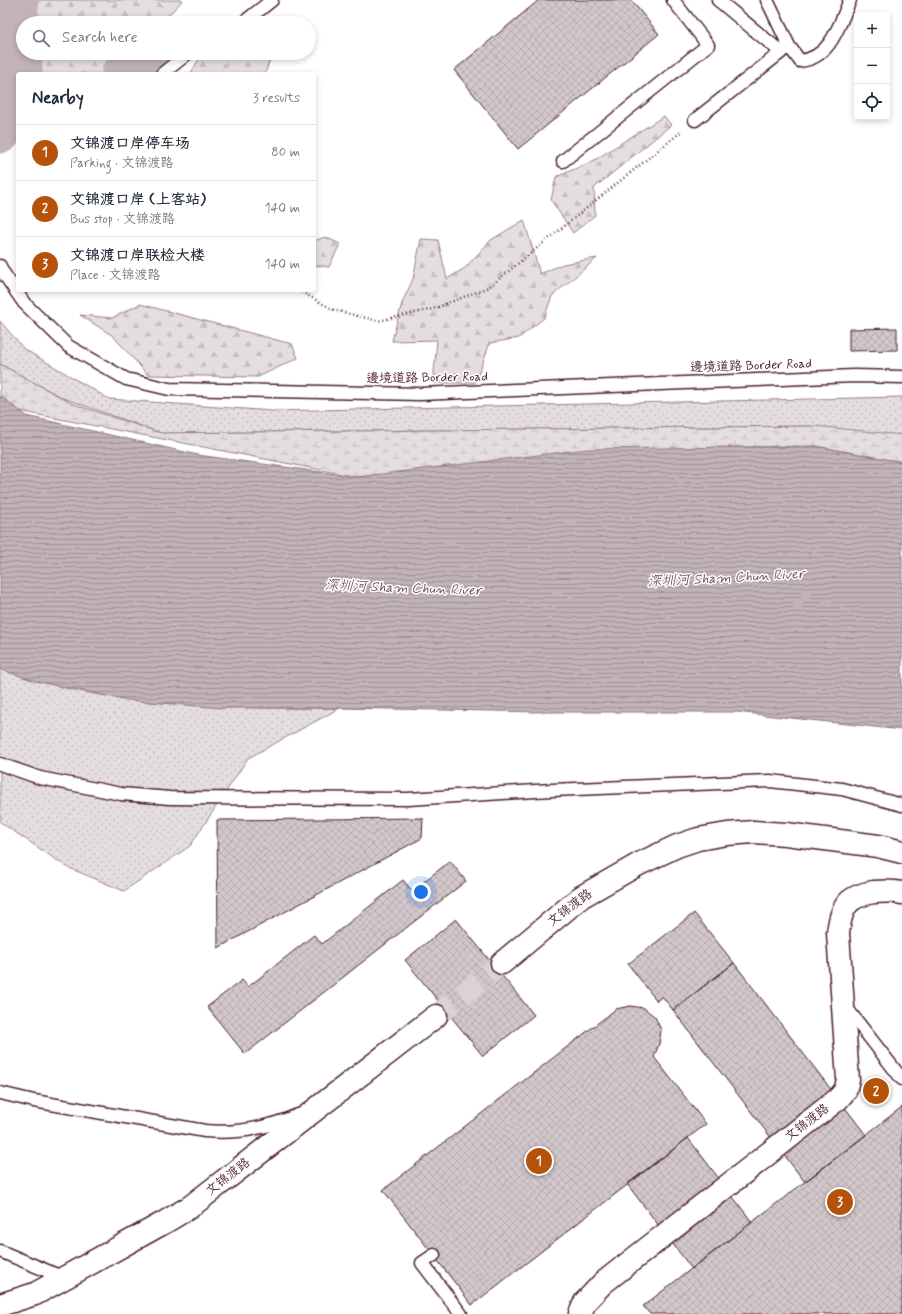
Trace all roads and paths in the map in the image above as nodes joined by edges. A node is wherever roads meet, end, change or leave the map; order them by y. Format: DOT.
graph roads {
  1 [pos="272,0"];
  2 [pos="672,0"];
  3 [pos="718,0"];
  4 [pos="767,0"];
  5 [pos="850,0"];
  6 [pos="252,16"];
  7 [pos="785,49"];
  8 [pos="179,60"];
  9 [pos="164,72"];
  10 [pos="695,120"];
  11 [pos="563,161"];
  12 [pos="0,266"];
  13 [pos="16,291"];
  14 [pos="16,292"];
  15 [pos="302,292"];
  16 [pos="902,377"];
  17 [pos="0,764"];
  18 [pos="902,805"];
  19 [pos="902,852"];
  20 [pos="902,893"];
  21 [pos="502,963"];
  22 [pos="843,1003"];
  23 [pos="436,1016"];
  24 [pos="902,1079"];
  25 [pos="0,1093"];
  26 [pos="321,1105"];
  27 [pos="0,1251"];
  28 [pos="434,1255"];
  29 [pos="64,1278"];
  30 [pos="0,1305"];
  31 [pos="461,1314"];
  32 [pos="580,1314"];
  1 -- 6 [label="lane"];
  2 -- 11 [label="lane"];
  3 -- 7 [label="lane"];
  4 -- 7 [label="lane"];
  5 -- 7 [label="lane"];
  7 -- 10 [label="lane"];
  8 -- 9 [label="lane"];
  10 -- 15 [label="path"];
  12 -- 13 [label="lane, 邊境道路 Border Road"];
  14 -- 16 [label="lane, 邊境道路 Border Road"];
  17 -- 18 [label="lane"];
  19 -- 21 [label="main road, 文锦渡路"];
  20 -- 22 [label="main road, 文锦渡路"];
  22 -- 24 [label="lane"];
  22 -- 32 [label="main road, 文锦渡路"];
  23 -- 26 [label="main road, 文锦渡路"];
  25 -- 26 [label="lane"];
  26 -- 29 [label="main road, 文锦渡路"];
  27 -- 29 [label="lane"];
  28 -- 31 [label="lane"];
  29 -- 30 [label="main road, 文锦渡路"];
}
